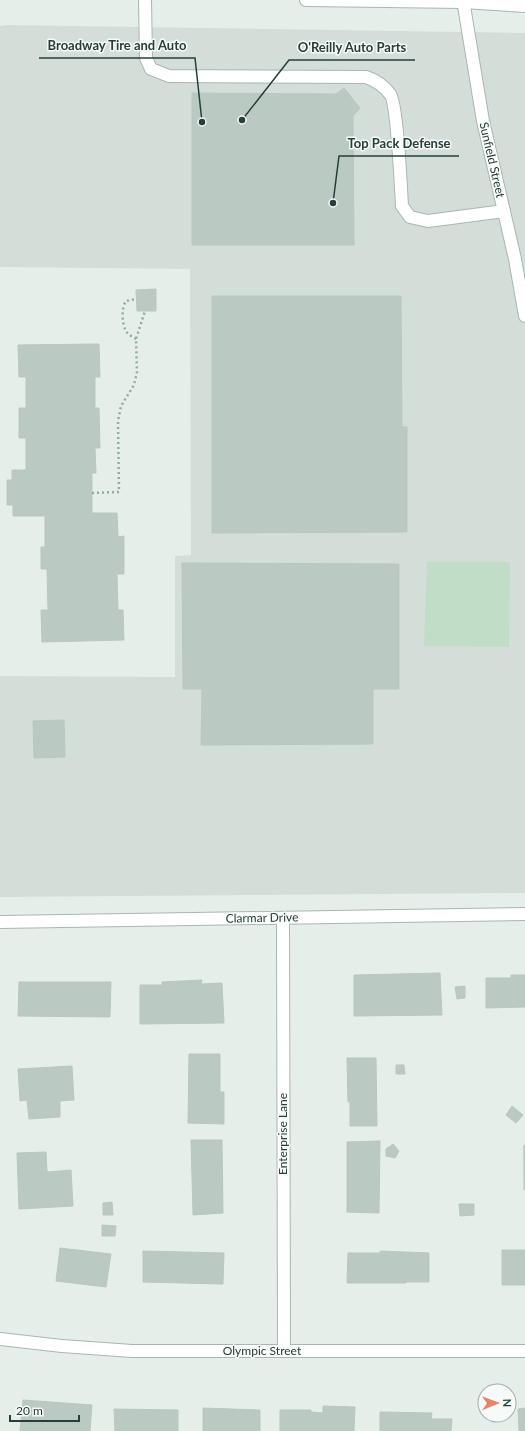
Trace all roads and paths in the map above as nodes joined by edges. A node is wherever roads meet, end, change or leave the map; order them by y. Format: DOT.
graph roads {
  1 [pos="145,0"];
  2 [pos="306,0"];
  3 [pos="463,1"];
  4 [pos="525,6"];
  5 [pos="504,211"];
  6 [pos="136,299"];
  7 [pos="145,311"];
  8 [pos="525,316"];
  9 [pos="136,339"];
  10 [pos="92,493"];
  11 [pos="525,914"];
  12 [pos="283,918"];
  13 [pos="0,922"];
  14 [pos="0,1339"];
  15 [pos="284,1350"];
  16 [pos="525,1351"];
  1 -- 5 [label="street"];
  2 -- 3 [label="street"];
  3 -- 4 [label="street"];
  3 -- 5 [label="street, Sunfield Street"];
  5 -- 8 [label="street, Sunfield Street"];
  6 -- 9 [label="path"];
  7 -- 9 [label="path"];
  9 -- 10 [label="path"];
  11 -- 12 [label="street, Clarmar Drive"];
  12 -- 13 [label="street, Clarmar Drive"];
  12 -- 15 [label="street, Enterprise Lane"];
  14 -- 15 [label="street, Olympic Street"];
  15 -- 16 [label="street, Olympic Street"];
}
